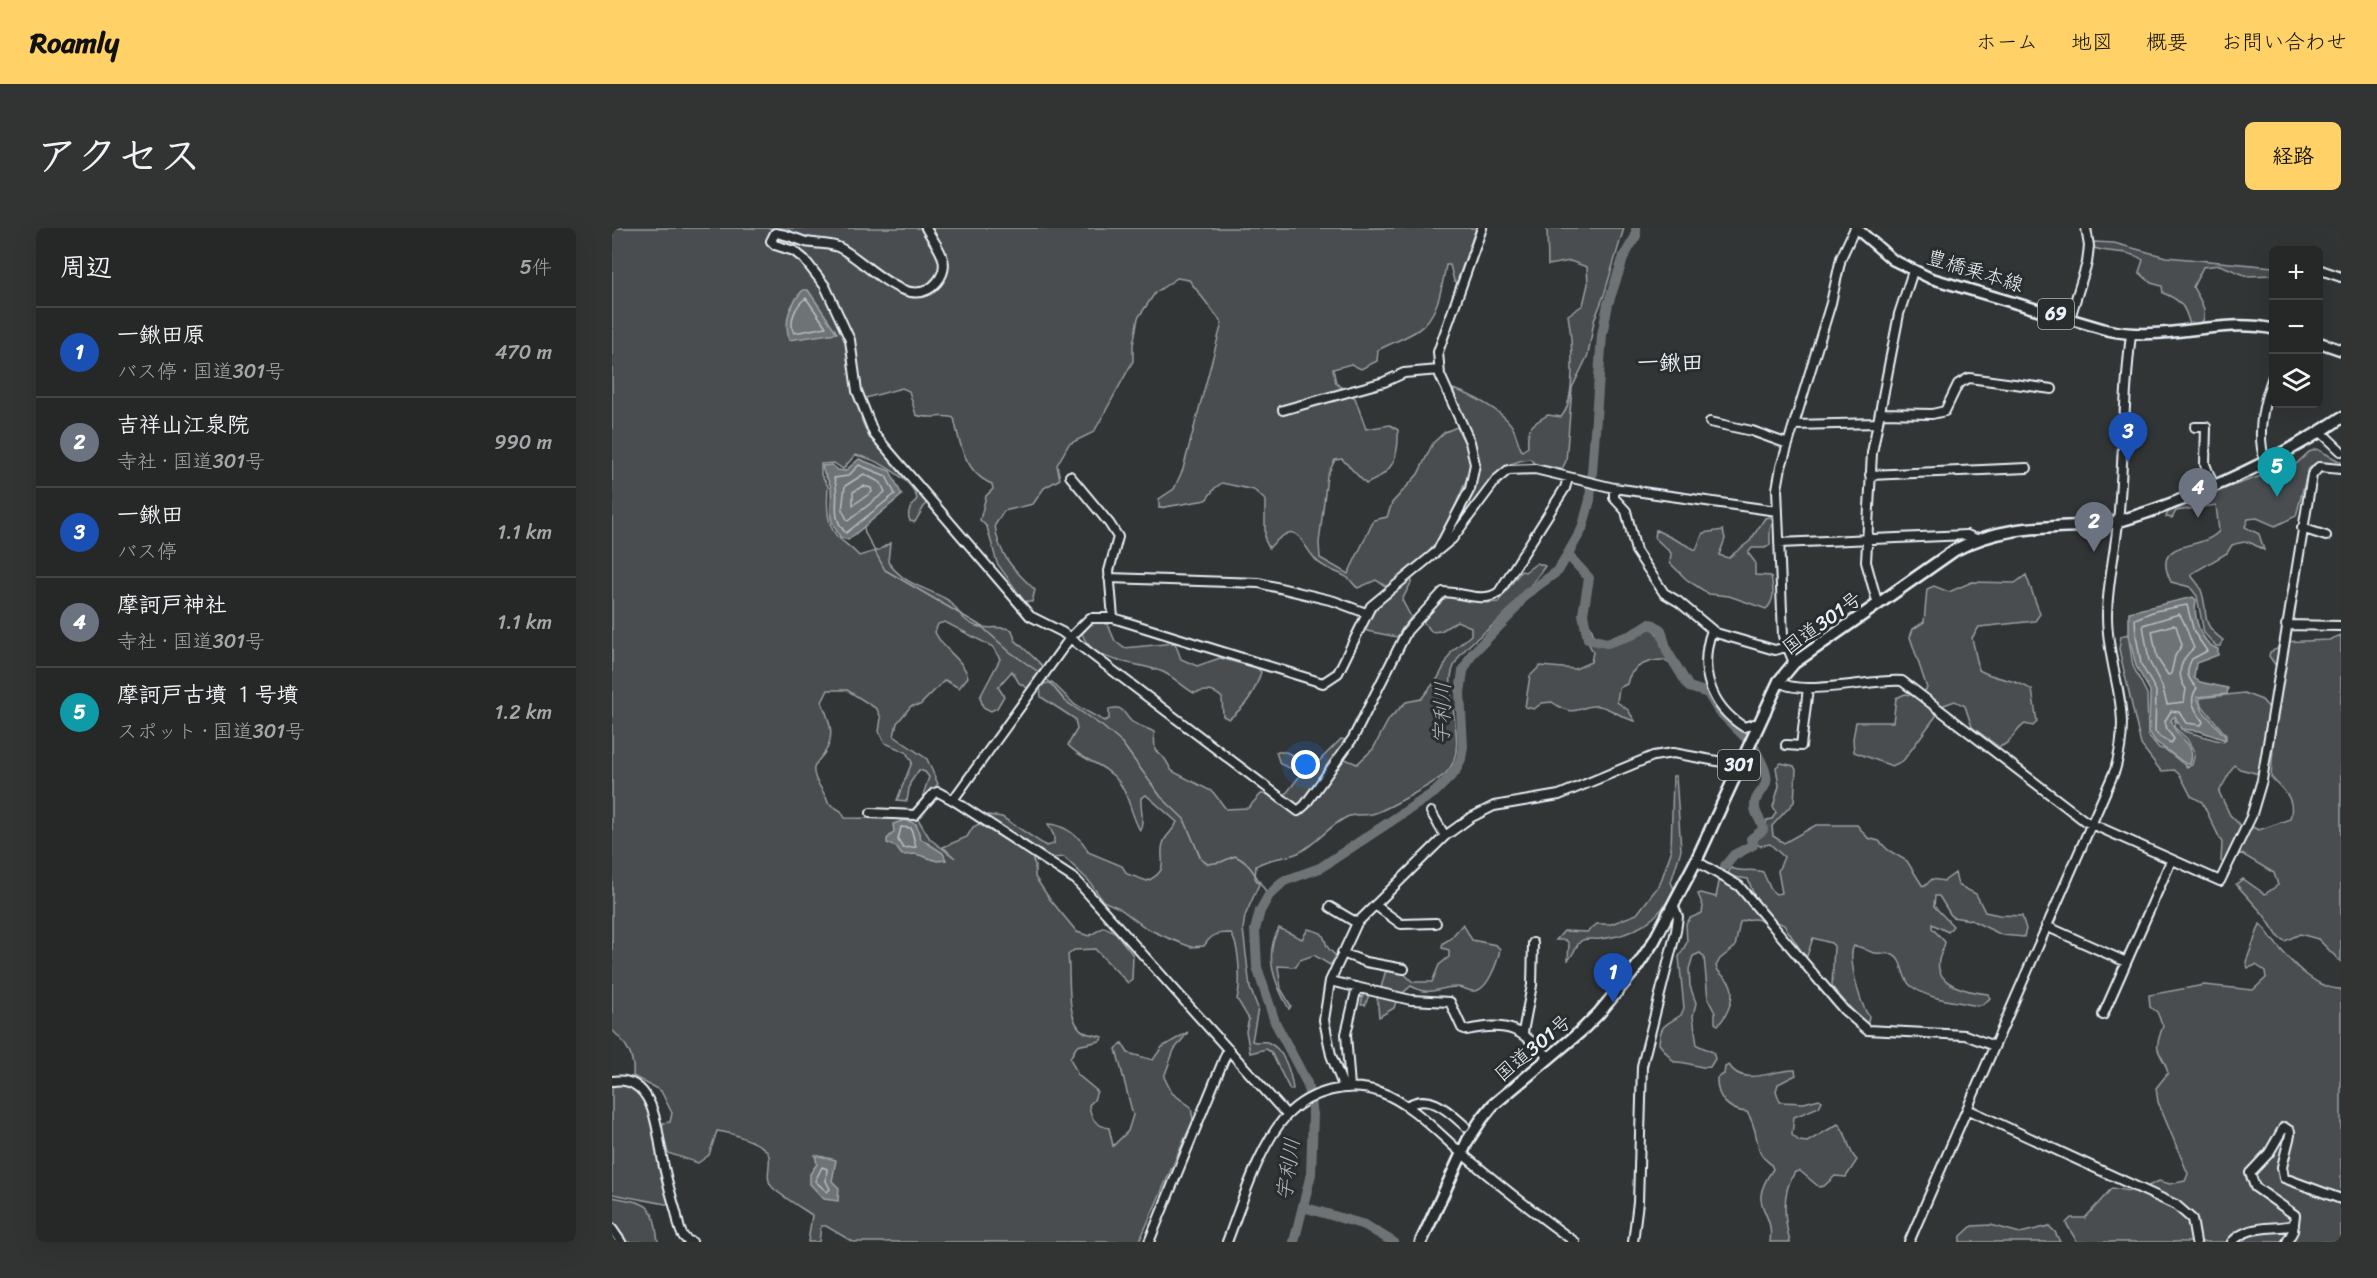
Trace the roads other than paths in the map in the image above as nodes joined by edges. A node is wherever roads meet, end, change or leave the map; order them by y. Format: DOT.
graph roads {
  1 [pos="926,228"];
  2 [pos="1482,228"];
  3 [pos="1856,228"];
  4 [pos="2086,228"];
  5 [pos="2323,270"];
  6 [pos="1913,271"];
  7 [pos="2341,277"];
  8 [pos="2070,318"];
  9 [pos="2269,329"];
  10 [pos="2131,335"];
  11 [pos="2323,343"];
  12 [pos="2341,350"];
  13 [pos="1439,370"];
  14 [pos="2052,388"];
  15 [pos="2269,388"];
  16 [pos="1283,410"];
  17 [pos="1881,413"];
  18 [pos="2341,418"];
  19 [pos="1710,422"];
  20 [pos="1878,423"];
  21 [pos="1794,425"];
  22 [pos="2195,427"];
  23 [pos="2320,432"];
  24 [pos="1788,444"];
  25 [pos="2341,451"];
  26 [pos="2265,461"];
  27 [pos="2027,468"];
  28 [pos="2341,469"];
  29 [pos="1870,475"];
  30 [pos="1070,476"];
  31 [pos="1569,478"];
  32 [pos="2213,485"];
  33 [pos="1614,488"];
  34 [pos="1777,511"];
  35 [pos="2118,522"];
  36 [pos="2302,528"];
  37 [pos="2326,536"];
  38 [pos="1976,538"];
  39 [pos="1867,539"];
  40 [pos="1779,543"];
  41 [pos="1438,552"];
  42 [pos="1109,578"];
  43 [pos="1878,605"];
  44 [pos="1366,613"];
  45 [pos="1113,618"];
  46 [pos="2286,625"];
  47 [pos="2341,626"];
  48 [pos="1712,630"];
  49 [pos="1070,638"];
  50 [pos="1786,647"];
  51 [pos="1794,663"];
  52 [pos="1779,681"];
  53 [pos="1808,687"];
  54 [pos="1757,726"];
  55 [pos="1786,746"];
  56 [pos="1739,765"];
  57 [pos="953,800"];
  58 [pos="1431,812"];
  59 [pos="871,813"];
  60 [pos="2091,824"];
  61 [pos="1445,836"];
  62 [pos="1696,861"];
  63 [pos="2171,861"];
  64 [pos="1375,905"];
  65 [pos="1330,907"];
  66 [pos="1674,907"];
  67 [pos="1357,923"];
  68 [pos="1436,923"];
  69 [pos="2046,926"];
  70 [pos="1533,943"];
  71 [pos="1342,953"];
  72 [pos="2127,962"];
  73 [pos="1404,969"];
  74 [pos="1330,981"];
  75 [pos="1357,987"];
  76 [pos="2103,1015"];
  77 [pos="1522,1032"];
  78 [pos="1994,1046"];
  79 [pos="1228,1049"];
  80 [pos="1550,1058"];
  81 [pos="612,1081"];
  82 [pos="1347,1088"];
  83 [pos="1407,1106"];
  84 [pos="1967,1109"];
  85 [pos="1287,1115"];
  86 [pos="1465,1126"];
  87 [pos="1462,1153"];
  88 [pos="2341,1198"];
  89 [pos="2294,1226"];
  90 [pos="612,1229"];
  91 [pos="621,1242"];
  92 [pos="692,1242"];
  93 [pos="1149,1242"];
  94 [pos="1227,1242"];
  95 [pos="1421,1242"];
  96 [pos="1575,1242"];
  97 [pos="1633,1242"];
  98 [pos="1909,1242"];
  99 [pos="2196,1242"];
  100 [pos="2232,1242"];
  101 [pos="2287,1242"];
  1 -- 49 [label="street"];
  2 -- 13 [label="street"];
  3 -- 6 [label="main road, 豊橋乗本線 / 69"];
  3 -- 21 [label="street"];
  4 -- 8 [label="street"];
  5 -- 7 [label="street"];
  6 -- 8 [label="main road, 豊橋乗本線 / 69"];
  6 -- 17 [label="street"];
  8 -- 10 [label="main road, 豊橋乗本線 / 69"];
  9 -- 10 [label="main road, 豊橋乗本線 / 69"];
  10 -- 35 [label="street"];
  11 -- 12 [label="main road"];
  13 -- 16 [label="street"];
  13 -- 41 [label="street"];
  14 -- 17 [label="street"];
  15 -- 26 [label="street"];
  17 -- 20 [label="street"];
  18 -- 23 [label="highway, 国道301号 / 301"];
  19 -- 24 [label="street"];
  20 -- 21 [label="street"];
  20 -- 29 [label="street"];
  21 -- 24 [label="street"];
  22 -- 32 [label="street"];
  23 -- 25 [label="street"];
  23 -- 26 [label="highway, 国道301号 / 301"];
  24 -- 34 [label="street"];
  26 -- 32 [label="highway, 国道301号 / 301"];
  27 -- 29 [label="street"];
  28 -- 36 [label="street"];
  29 -- 39 [label="street"];
  30 -- 42 [label="street"];
  31 -- 33 [label="street"];
  31 -- 41 [label="street"];
  31 -- 49 [label="street"];
  32 -- 35 [label="highway, 国道301号 / 301"];
  33 -- 34 [label="street"];
  33 -- 48 [label="street"];
  34 -- 40 [label="street"];
  35 -- 38 [label="highway, 国道301号 / 301"];
  35 -- 60 [label="street"];
  36 -- 37 [label="street"];
  36 -- 46 [label="street"];
  38 -- 39 [label="street"];
  38 -- 43 [label="highway, 国道301号 / 301"];
  39 -- 40 [label="street"];
  39 -- 43 [label="street"];
  40 -- 50 [label="street"];
  41 -- 44 [label="street"];
  42 -- 44 [label="street"];
  42 -- 45 [label="street"];
  43 -- 51 [label="highway, 国道301号 / 301"];
  44 -- 45 [label="street"];
  45 -- 49 [label="street"];
  46 -- 47 [label="street"];
  46 -- 63 [label="street"];
  48 -- 50 [label="street"];
  48 -- 54 [label="street"];
  49 -- 57 [label="street"];
  50 -- 51 [label="street"];
  51 -- 52 [label="highway, 国道301号 / 301"];
  52 -- 53 [label="street"];
  52 -- 54 [label="highway, 国道301号 / 301"];
  53 -- 55 [label="street"];
  53 -- 60 [label="street"];
  54 -- 56 [label="highway, 国道301号 / 301"];
  56 -- 61 [label="street"];
  56 -- 62 [label="highway, 国道301号 / 301"];
  57 -- 59 [label="street"];
  57 -- 79 [label="street"];
  58 -- 61 [label="street"];
  60 -- 63 [label="street"];
  60 -- 69 [label="street"];
  61 -- 64 [label="street"];
  62 -- 66 [label="highway, 国道301号 / 301"];
  62 -- 78 [label="street"];
  63 -- 72 [label="street"];
  64 -- 67 [label="street"];
  64 -- 68 [label="street"];
  65 -- 67 [label="street"];
  66 -- 80 [label="highway, 国道301号 / 301"];
  66 -- 97 [label="street"];
  67 -- 71 [label="street"];
  69 -- 72 [label="street"];
  69 -- 78 [label="street"];
  70 -- 77 [label="street"];
  71 -- 73 [label="street"];
  71 -- 74 [label="street"];
  72 -- 76 [label="street"];
  74 -- 75 [label="street"];
  74 -- 82 [label="street"];
  75 -- 77 [label="street"];
  75 -- 82 [label="street"];
  77 -- 80 [label="street"];
  78 -- 84 [label="street"];
  79 -- 85 [label="street"];
  79 -- 93 [label="street"];
  80 -- 87 [label="highway, 国道301号 / 301"];
  81 -- 92 [label="street"];
  82 -- 83 [label="street"];
  82 -- 85 [label="street"];
  83 -- 86 [label="street"];
  83 -- 87 [label="street"];
  84 -- 98 [label="street"];
  84 -- 99 [label="street"];
  85 -- 94 [label="street"];
  87 -- 95 [label="highway, 国道301号 / 301"];
  87 -- 96 [label="street"];
  88 -- 89 [label="street"];
  89 -- 100 [label="street"];
  89 -- 101 [label="street"];
  90 -- 91 [label="street"];
}
